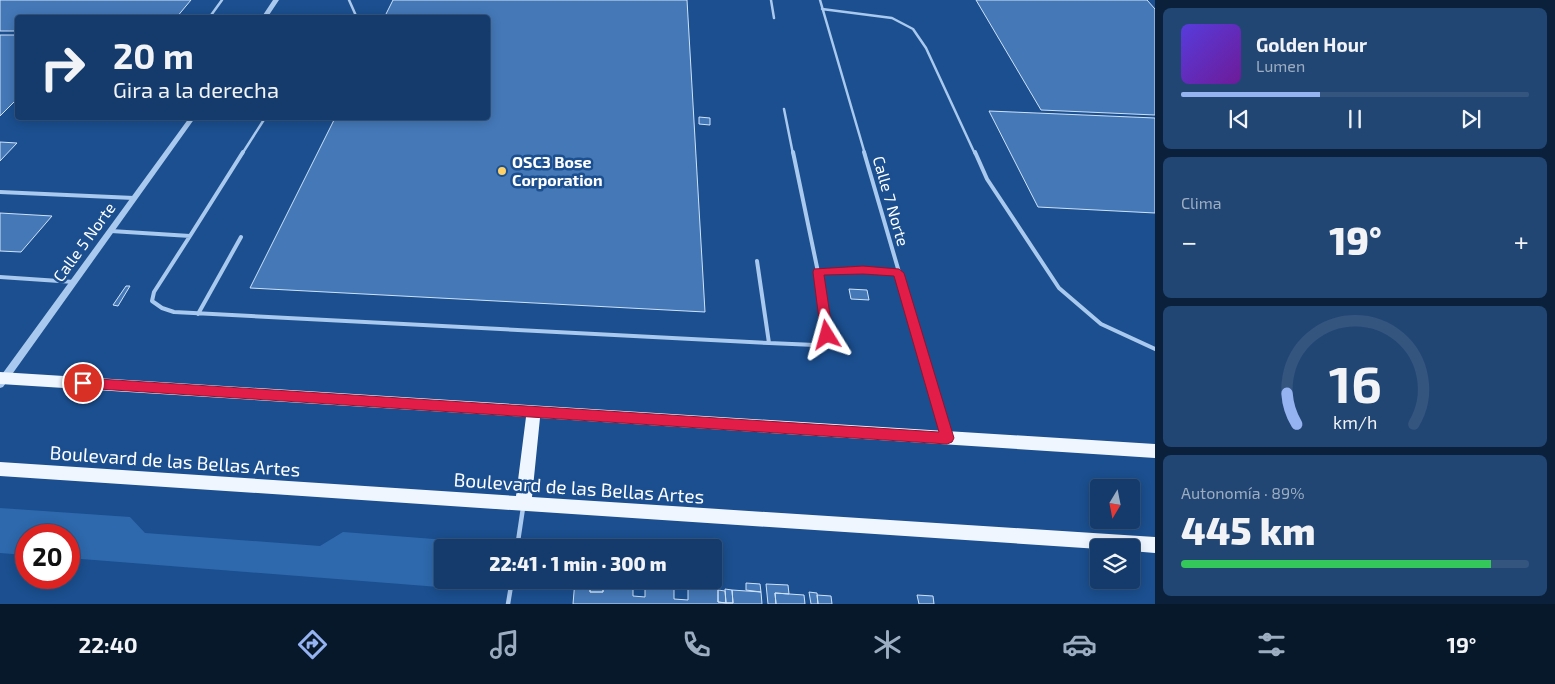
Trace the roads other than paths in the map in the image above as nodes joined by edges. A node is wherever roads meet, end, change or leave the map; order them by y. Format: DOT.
graph roads {
  1 [pos="222,0"];
  2 [pos="276,0"];
  3 [pos="349,0"];
  4 [pos="771,0"];
  5 [pos="820,0"];
  6 [pos="822,9"];
  7 [pos="211,15"];
  8 [pos="266,15"];
  9 [pos="356,15"];
  10 [pos="774,18"];
  11 [pos="784,109"];
  12 [pos="191,120"];
  13 [pos="264,120"];
  14 [pos="0,192"];
  15 [pos="134,198"];
  16 [pos="110,231"];
  17 [pos="190,236"];
  18 [pos="241,237"];
  19 [pos="757,261"];
  20 [pos="818,272"];
  21 [pos="899,273"];
  22 [pos="0,277"];
  23 [pos="74,282"];
  24 [pos="198,314"];
  25 [pos="769,343"];
  26 [pos="1155,349"];
  27 [pos="1,380"];
  28 [pos="534,412"];
  29 [pos="947,438"];
  30 [pos="1155,451"];
  31 [pos="0,469"];
  32 [pos="523,504"];
  33 [pos="518,539"];
  34 [pos="1155,545"];
  35 [pos="510,589"];
  36 [pos="508,604"];
  1 -- 7 [label="lane"];
  2 -- 8 [label="street"];
  3 -- 9 [label="lane"];
  4 -- 10 [label="lane"];
  5 -- 6 [label="lane, Calle 7 Norte"];
  6 -- 21 [label="lane, Calle 7 Norte"];
  6 -- 26 [label="lane"];
  11 -- 20 [label="lane"];
  12 -- 15 [label="street, Calle 5 Norte"];
  13 -- 17 [label="lane"];
  14 -- 15 [label="lane"];
  15 -- 16 [label="street, Calle 5 Norte"];
  16 -- 17 [label="lane"];
  16 -- 23 [label="street, Calle 5 Norte"];
  17 -- 24 [label="lane"];
  18 -- 24 [label="lane"];
  19 -- 25 [label="lane"];
  20 -- 21 [label="lane"];
  20 -- 25 [label="lane"];
  21 -- 29 [label="lane, Calle 7 Norte"];
  22 -- 23 [label="lane"];
  23 -- 27 [label="street, Calle 5 Norte"];
  24 -- 25 [label="lane"];
  27 -- 28 [label="main road"];
  28 -- 29 [label="main road"];
  28 -- 32 [label="main road"];
  29 -- 30 [label="main road"];
  31 -- 32 [label="main road, Boulevard de las Bellas Artes"];
  32 -- 33 [label="lane"];
  32 -- 34 [label="main road, Boulevard de las Bellas Artes"];
  35 -- 36 [label="lane"];
}
